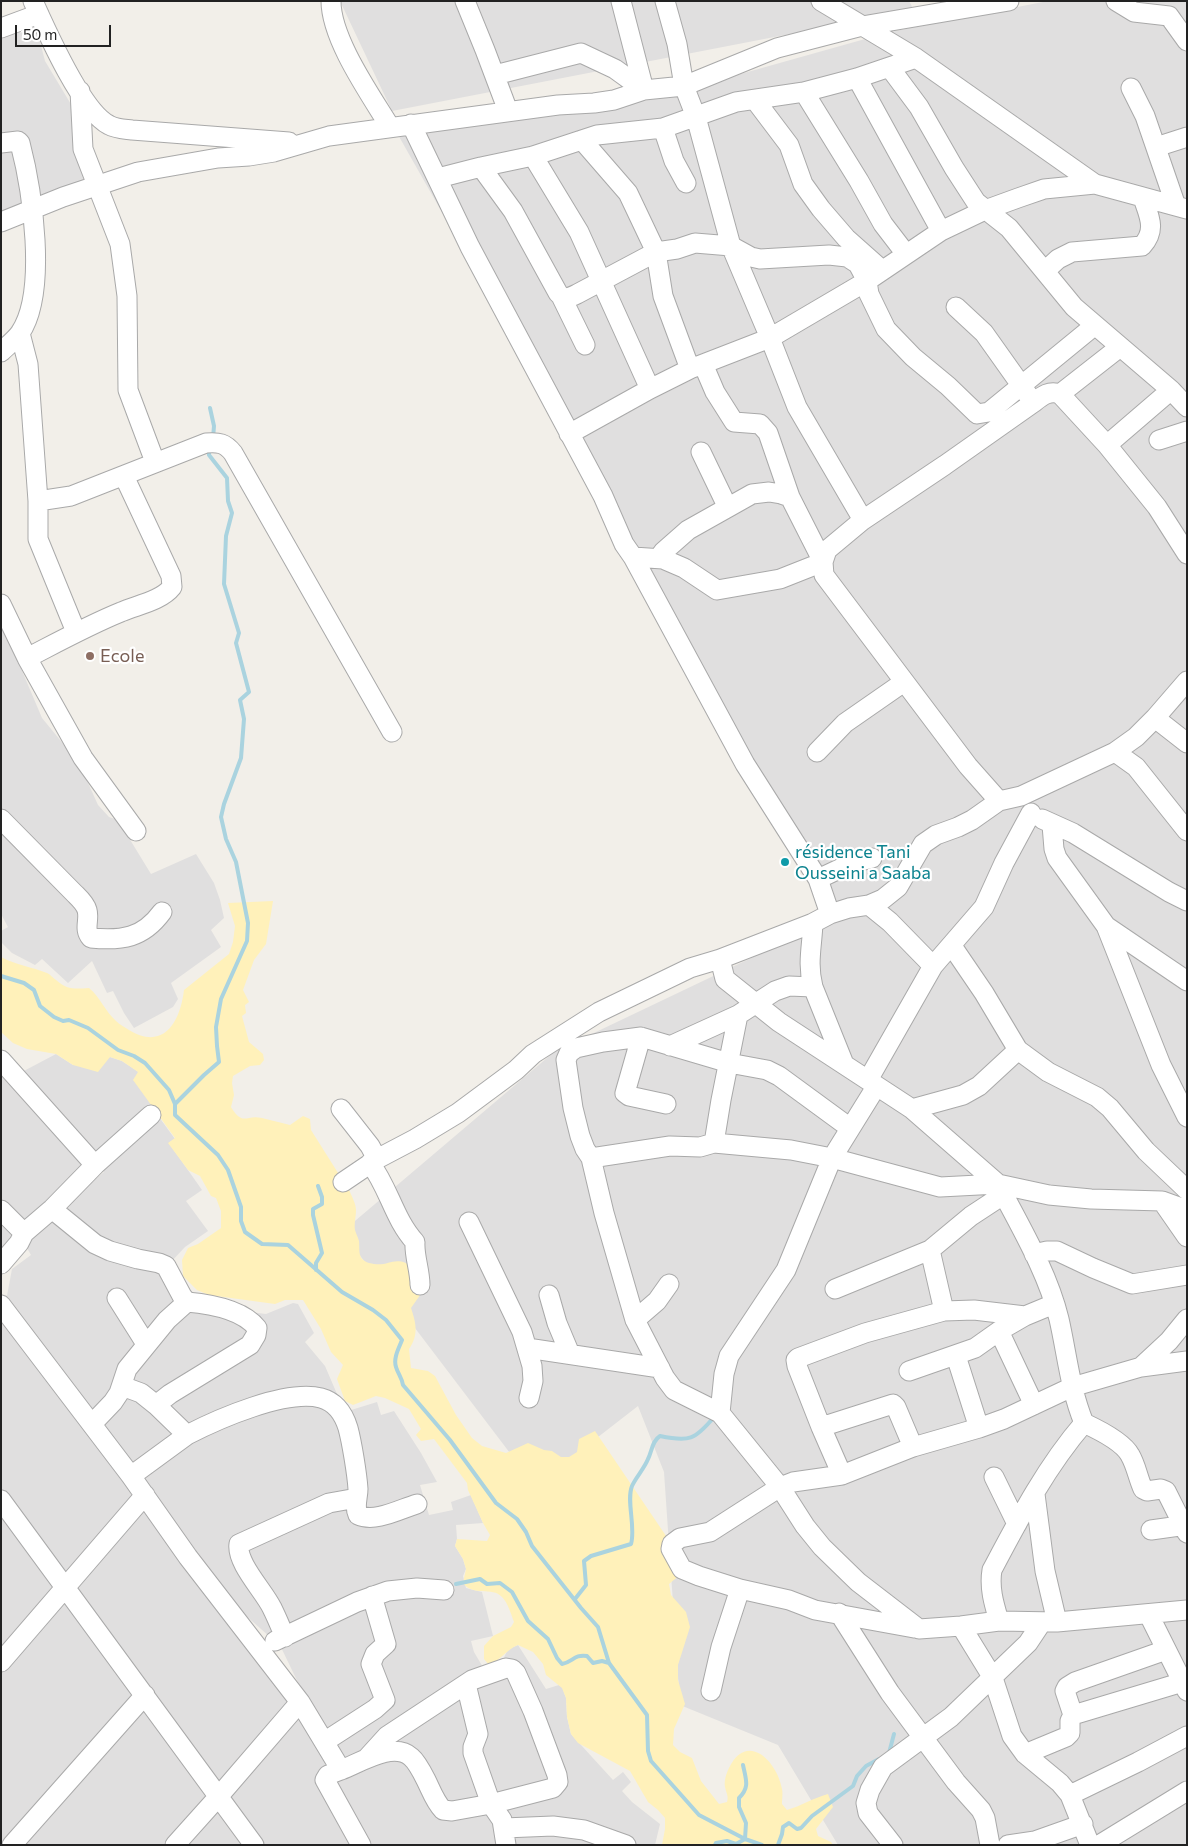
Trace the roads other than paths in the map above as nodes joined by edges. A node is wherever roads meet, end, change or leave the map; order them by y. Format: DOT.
graph roads {
  1 [pos="332,1"];
  2 [pos="465,1"];
  3 [pos="621,1"];
  4 [pos="665,1"];
  5 [pos="821,1"];
  6 [pos="1009,1"];
  7 [pos="1116,1"];
  8 [pos="36,8"];
  9 [pos="862,26"];
  10 [pos="1,28"];
  11 [pos="1187,42"];
  12 [pos="916,58"];
  13 [pos="890,68"];
  14 [pos="495,75"];
  15 [pos="857,78"];
  16 [pos="684,86"];
  17 [pos="1131,88"];
  18 [pos="644,90"];
  19 [pos="80,91"];
  20 [pos="804,92"];
  21 [pos="755,100"];
  22 [pos="508,111"];
  23 [pos="696,117"];
  24 [pos="411,124"];
  25 [pos="390,127"];
  26 [pos="663,128"];
  27 [pos="1187,137"];
  28 [pos="582,140"];
  29 [pos="1,143"];
  30 [pos="302,143"];
  31 [pos="1156,147"];
  32 [pos="534,156"];
  33 [pos="481,167"];
  34 [pos="438,178"];
  35 [pos="686,183"];
  36 [pos="1095,184"];
  37 [pos="97,185"];
  38 [pos="1143,198"];
  39 [pos="1181,208"];
  40 [pos="32,209"];
  41 [pos="985,210"];
  42 [pos="1,222"];
  43 [pos="941,230"];
  44 [pos="730,246"];
  45 [pos="656,252"];
  46 [pos="906,254"];
  47 [pos="1045,271"];
  48 [pos="874,275"];
  49 [pos="600,281"];
  50 [pos="561,296"];
  51 [pos="956,307"];
  52 [pos="1094,326"];
  53 [pos="20,333"];
  54 [pos="770,338"];
  55 [pos="585,345"];
  56 [pos="1120,347"];
  57 [pos="1,352"];
  58 [pos="696,367"];
  59 [pos="1020,385"];
  60 [pos="650,389"];
  61 [pos="1172,390"];
  62 [pos="1060,394"];
  63 [pos="1033,402"];
  64 [pos="1187,407"];
  65 [pos="1187,431"];
  66 [pos="569,434"];
  67 [pos="1159,440"];
  68 [pos="1107,445"];
  69 [pos="701,452"];
  70 [pos="155,462"];
  71 [pos="124,476"];
  72 [pos="790,498"];
  73 [pos="38,501"];
  74 [pos="727,506"];
  75 [pos="863,520"];
  76 [pos="1187,554"];
  77 [pos="633,557"];
  78 [pos="663,559"];
  79 [pos="823,562"];
  80 [pos="1,604"];
  81 [pos="76,632"];
  82 [pos="27,658"];
  83 [pos="1187,681"];
  84 [pos="904,682"];
  85 [pos="1181,696"];
  86 [pos="1155,718"];
  87 [pos="392,732"];
  88 [pos="1187,743"];
  89 [pos="817,752"];
  90 [pos="1115,752"];
  91 [pos="1021,796"];
  92 [pos="998,801"];
  93 [pos="1031,813"];
  94 [pos="1,819"];
  95 [pos="1052,825"];
  96 [pos="136,831"];
  97 [pos="1187,831"];
  98 [pos="872,858"];
  99 [pos="818,879"];
  100 [pos="1187,901"];
  101 [pos="869,905"];
  102 [pos="162,912"];
  103 [pos="822,918"];
  104 [pos="1106,926"];
  105 [pos="952,946"];
  106 [pos="720,959"];
  107 [pos="933,966"];
  108 [pos="1187,982"];
  109 [pos="813,987"];
  110 [pos="756,1003"];
  111 [pos="738,1015"];
  112 [pos="641,1037"];
  113 [pos="670,1046"];
  114 [pos="1018,1050"];
  115 [pos="1,1060"];
  116 [pos="730,1063"];
  117 [pos="844,1064"];
  118 [pos="872,1084"];
  119 [pos="666,1104"];
  120 [pos="341,1108"];
  121 [pos="912,1109"];
  122 [pos="151,1115"];
  123 [pos="1187,1117"];
  124 [pos="850,1128"];
  125 [pos="714,1143"];
  126 [pos="591,1158"];
  127 [pos="832,1158"];
  128 [pos="373,1161"];
  129 [pos="95,1165"];
  130 [pos="344,1182"];
  131 [pos="1001,1189"];
  132 [pos="1187,1190"];
  133 [pos="1162,1201"];
  134 [pos="52,1209"];
  135 [pos="1,1210"];
  136 [pos="1187,1210"];
  137 [pos="470,1222"];
  138 [pos="24,1233"];
  139 [pos="1187,1237"];
  140 [pos="930,1250"];
  141 [pos="1034,1254"];
  142 [pos="1,1264"];
  143 [pos="1187,1275"];
  144 [pos="669,1284"];
  145 [pos="420,1285"];
  146 [pos="835,1289"];
  147 [pos="549,1294"];
  148 [pos="117,1298"];
  149 [pos="187,1302"];
  150 [pos="1054,1304"];
  151 [pos="1,1305"];
  152 [pos="944,1311"];
  153 [pos="1024,1316"];
  154 [pos="1187,1319"];
  155 [pos="635,1320"];
  156 [pos="999,1331"];
  157 [pos="146,1344"];
  158 [pos="527,1348"];
  159 [pos="570,1354"];
  160 [pos="956,1356"];
  161 [pos="1187,1361"];
  162 [pos="1141,1367"];
  163 [pos="660,1368"];
  164 [pos="909,1371"];
  165 [pos="122,1386"];
  166 [pos="1072,1387"];
  167 [pos="529,1398"];
  168 [pos="156,1405"];
  169 [pos="1034,1405"];
  170 [pos="720,1414"];
  171 [pos="1084,1423"];
  172 [pos="92,1424"];
  173 [pos="821,1427"];
  174 [pos="979,1428"];
  175 [pos="187,1435"];
  176 [pos="913,1447"];
  177 [pos="842,1475"];
  178 [pos="131,1476"];
  179 [pos="994,1477"];
  180 [pos="780,1487"];
  181 [pos="1034,1494"];
  182 [pos="145,1495"];
  183 [pos="357,1498"];
  184 [pos="1,1500"];
  185 [pos="417,1504"];
  186 [pos="1017,1524"];
  187 [pos="1186,1528"];
  188 [pos="1151,1530"];
  189 [pos="65,1587"];
  190 [pos="740,1589"];
  191 [pos="444,1590"];
  192 [pos="372,1596"];
  193 [pos="1187,1610"];
  194 [pos="839,1613"];
  195 [pos="1149,1615"];
  196 [pos="999,1621"];
  197 [pos="1050,1622"];
  198 [pos="961,1626"];
  199 [pos="919,1629"];
  200 [pos="285,1637"];
  201 [pos="1166,1650"];
  202 [pos="262,1651"];
  203 [pos="1,1662"];
  204 [pos="993,1678"];
  205 [pos="466,1684"];
  206 [pos="1185,1686"];
  207 [pos="712,1691"];
  208 [pos="145,1695"];
  209 [pos="300,1702"];
  210 [pos="1073,1715"];
  211 [pos="924,1736"];
  212 [pos="1187,1736"];
  213 [pos="324,1742"];
  214 [pos="1025,1754"];
  215 [pos="367,1758"];
  216 [pos="341,1770"];
  217 [pos="1187,1791"];
  218 [pos="1070,1795"];
  219 [pos="219,1796"];
  220 [pos="491,1804"];
  221 [pos="1082,1824"];
  222 [pos="505,1836"];
  223 [pos="1036,1843"];
  224 [pos="358,1844"];
  225 [pos="12,1845"];
  226 [pos="175,1845"];
  227 [pos="254,1845"];
  228 [pos="626,1845"];
  229 [pos="893,1845"];
  230 [pos="990,1845"];
  231 [pos="1008,1845"];
  232 [pos="1090,1845"];
  233 [pos="1099,1845"];
  1 -- 25 [label="street"];
  2 -- 14 [label="street"];
  3 -- 18 [label="street"];
  4 -- 16 [label="street"];
  5 -- 9 [label="street"];
  6 -- 9 [label="street"];
  7 -- 11 [label="street"];
  8 -- 10 [label="street"];
  8 -- 19 [label="street"];
  9 -- 12 [label="street"];
  9 -- 16 [label="street"];
  12 -- 13 [label="street"];
  12 -- 36 [label="street"];
  13 -- 15 [label="street"];
  13 -- 41 [label="street"];
  14 -- 18 [label="street"];
  14 -- 22 [label="street"];
  15 -- 20 [label="street"];
  15 -- 43 [label="street"];
  16 -- 18 [label="street"];
  16 -- 23 [label="street"];
  17 -- 31 [label="street"];
  18 -- 22 [label="street"];
  19 -- 30 [label="street"];
  19 -- 37 [label="street"];
  20 -- 21 [label="street"];
  20 -- 46 [label="street"];
  21 -- 23 [label="street"];
  21 -- 48 [label="street"];
  22 -- 24 [label="street"];
  23 -- 26 [label="street"];
  23 -- 44 [label="street"];
  24 -- 25 [label="street"];
  24 -- 34 [label="street"];
  25 -- 30 [label="street"];
  26 -- 28 [label="street"];
  26 -- 35 [label="street"];
  27 -- 31 [label="street"];
  28 -- 32 [label="street"];
  28 -- 45 [label="street"];
  29 -- 40 [label="street"];
  30 -- 37 [label="street"];
  31 -- 39 [label="street"];
  32 -- 33 [label="street"];
  32 -- 49 [label="street"];
  33 -- 34 [label="street"];
  33 -- 50 [label="street"];
  34 -- 66 [label="street"];
  36 -- 38 [label="street"];
  36 -- 41 [label="street"];
  37 -- 40 [label="street"];
  37 -- 70 [label="street"];
  38 -- 39 [label="street"];
  38 -- 47 [label="street"];
  40 -- 42 [label="street"];
  40 -- 53 [label="street"];
  41 -- 43 [label="street"];
  41 -- 47 [label="street"];
  43 -- 46 [label="street"];
  44 -- 45 [label="street"];
  44 -- 48 [label="street"];
  44 -- 54 [label="street"];
  45 -- 49 [label="street"];
  45 -- 58 [label="street"];
  46 -- 48 [label="street"];
  47 -- 52 [label="street"];
  48 -- 54 [label="street"];
  48 -- 59 [label="street"];
  49 -- 50 [label="street"];
  49 -- 60 [label="street"];
  50 -- 55 [label="street"];
  51 -- 59 [label="street"];
  52 -- 56 [label="street"];
  52 -- 59 [label="street"];
  53 -- 57 [label="street"];
  53 -- 73 [label="street"];
  54 -- 58 [label="street"];
  54 -- 75 [label="street"];
  56 -- 61 [label="street"];
  56 -- 62 [label="street"];
  58 -- 60 [label="street"];
  58 -- 72 [label="street"];
  59 -- 63 [label="street"];
  60 -- 66 [label="street"];
  61 -- 64 [label="street"];
  61 -- 68 [label="street"];
  62 -- 63 [label="street"];
  62 -- 68 [label="street"];
  63 -- 75 [label="street"];
  65 -- 67 [label="street"];
  66 -- 77 [label="street"];
  68 -- 76 [label="street"];
  69 -- 74 [label="street"];
  70 -- 71 [label="street"];
  70 -- 87 [label="street"];
  71 -- 73 [label="street"];
  71 -- 81 [label="street"];
  72 -- 74 [label="street"];
  72 -- 79 [label="street"];
  73 -- 81 [label="street"];
  74 -- 78 [label="street"];
  75 -- 79 [label="street"];
  77 -- 78 [label="street"];
  77 -- 99 [label="street"];
  78 -- 79 [label="street"];
  79 -- 84 [label="street"];
  80 -- 82 [label="street"];
  81 -- 82 [label="street"];
  82 -- 96 [label="street"];
  83 -- 85 [label="street"];
  84 -- 89 [label="street"];
  84 -- 92 [label="street"];
  85 -- 86 [label="street"];
  86 -- 88 [label="street"];
  86 -- 90 [label="street"];
  90 -- 91 [label="street"];
  90 -- 97 [label="street"];
  91 -- 92 [label="street"];
  91 -- 93 [label="street"];
  92 -- 101 [label="street"];
  93 -- 95 [label="street"];
  93 -- 105 [label="street"];
  94 -- 102 [label="street"];
  95 -- 100 [label="street"];
  95 -- 104 [label="street"];
  98 -- 99 [label="street"];
  99 -- 103 [label="street"];
  101 -- 103 [label="street"];
  101 -- 107 [label="street"];
  103 -- 106 [label="street"];
  103 -- 109 [label="street"];
  104 -- 108 [label="street"];
  104 -- 123 [label="street"];
  105 -- 107 [label="street"];
  105 -- 114 [label="street"];
  106 -- 110 [label="street"];
  106 -- 128 [label="street"];
  107 -- 118 [label="street"];
  109 -- 110 [label="street"];
  109 -- 117 [label="street"];
  110 -- 111 [label="street"];
  110 -- 117 [label="street"];
  111 -- 113 [label="street"];
  111 -- 116 [label="street"];
  112 -- 113 [label="street"];
  112 -- 119 [label="street"];
  112 -- 126 [label="street"];
  113 -- 116 [label="street"];
  114 -- 121 [label="street"];
  114 -- 132 [label="street"];
  115 -- 129 [label="street"];
  116 -- 124 [label="street"];
  116 -- 125 [label="street"];
  117 -- 118 [label="street"];
  118 -- 121 [label="street"];
  118 -- 124 [label="street"];
  120 -- 128 [label="street"];
  121 -- 131 [label="street"];
  122 -- 129 [label="street"];
  124 -- 127 [label="street"];
  125 -- 126 [label="street"];
  125 -- 127 [label="street"];
  126 -- 155 [label="street"];
  127 -- 131 [label="street"];
  127 -- 170 [label="street"];
  128 -- 130 [label="street"];
  128 -- 145 [label="street"];
  129 -- 134 [label="street"];
  131 -- 133 [label="street"];
  131 -- 140 [label="street"];
  131 -- 141 [label="street"];
  133 -- 136 [label="street"];
  133 -- 139 [label="street"];
  134 -- 138 [label="street"];
  134 -- 149 [label="street"];
  135 -- 138 [label="street"];
  137 -- 158 [label="street"];
  138 -- 142 [label="street"];
  140 -- 146 [label="street"];
  140 -- 152 [label="street"];
  141 -- 143 [label="street"];
  141 -- 150 [label="street"];
  144 -- 155 [label="street"];
  147 -- 159 [label="street"];
  148 -- 157 [label="street"];
  149 -- 157 [label="street"];
  149 -- 168 [label="street"];
  150 -- 153 [label="street"];
  150 -- 166 [label="street"];
  151 -- 172 [label="street"];
  152 -- 153 [label="street"];
  152 -- 173 [label="street"];
  153 -- 156 [label="street"];
  154 -- 162 [label="street"];
  155 -- 163 [label="street"];
  156 -- 160 [label="street"];
  156 -- 169 [label="street"];
  157 -- 165 [label="street"];
  158 -- 159 [label="street"];
  158 -- 167 [label="street"];
  159 -- 163 [label="street"];
  160 -- 164 [label="street"];
  160 -- 174 [label="street"];
  161 -- 162 [label="street"];
  162 -- 166 [label="street"];
  163 -- 170 [label="street"];
  165 -- 168 [label="street"];
  165 -- 172 [label="street"];
  166 -- 169 [label="street"];
  166 -- 171 [label="street"];
  168 -- 175 [label="street"];
  169 -- 174 [label="street"];
  170 -- 180 [label="street"];
  171 -- 181 [label="street"];
  171 -- 187 [label="street"];
  172 -- 178 [label="street"];
  173 -- 176 [label="street"];
  173 -- 177 [label="street"];
  174 -- 176 [label="street"];
  175 -- 178 [label="street"];
  175 -- 183 [label="street"];
  176 -- 177 [label="street"];
  177 -- 180 [label="street"];
  178 -- 182 [label="street"];
  179 -- 186 [label="street"];
  180 -- 190 [label="street"];
  180 -- 199 [label="street"];
  181 -- 186 [label="street"];
  181 -- 197 [label="street"];
  182 -- 189 [label="street"];
  182 -- 202 [label="street"];
  183 -- 185 [label="street"];
  183 -- 200 [label="street"];
  184 -- 189 [label="street"];
  186 -- 196 [label="street"];
  187 -- 188 [label="street"];
  189 -- 203 [label="street"];
  189 -- 208 [label="street"];
  190 -- 194 [label="street"];
  190 -- 207 [label="street"];
  191 -- 192 [label="street"];
  192 -- 200 [label="street"];
  192 -- 213 [label="street"];
  193 -- 195 [label="street"];
  194 -- 199 [label="street"];
  194 -- 211 [label="street"];
  195 -- 197 [label="street"];
  195 -- 201 [label="street"];
  196 -- 197 [label="street"];
  196 -- 198 [label="street"];
  197 -- 204 [label="street"];
  198 -- 199 [label="street"];
  198 -- 204 [label="street"];
  200 -- 202 [label="street"];
  201 -- 206 [label="street"];
  201 -- 210 [label="street"];
  202 -- 209 [label="street"];
  204 -- 211 [label="street"];
  204 -- 214 [label="street"];
  205 -- 215 [label="street"];
  205 -- 220 [label="street"];
  205 -- 220 [label="street"];
  206 -- 210 [label="street"];
  208 -- 219 [label="street"];
  208 -- 225 [label="street"];
  209 -- 213 [label="street"];
  209 -- 219 [label="street"];
  210 -- 214 [label="street"];
  211 -- 229 [label="street"];
  211 -- 230 [label="street"];
  212 -- 218 [label="street"];
  213 -- 216 [label="street"];
  214 -- 218 [label="street"];
  215 -- 216 [label="street"];
  215 -- 220 [label="street"];
  216 -- 224 [label="street"];
  217 -- 233 [label="street"];
  218 -- 221 [label="street"];
  219 -- 226 [label="street"];
  219 -- 227 [label="street"];
  220 -- 222 [label="street"];
  221 -- 223 [label="street"];
  221 -- 232 [label="street"];
  222 -- 228 [label="street"];
  223 -- 231 [label="street"];
}
